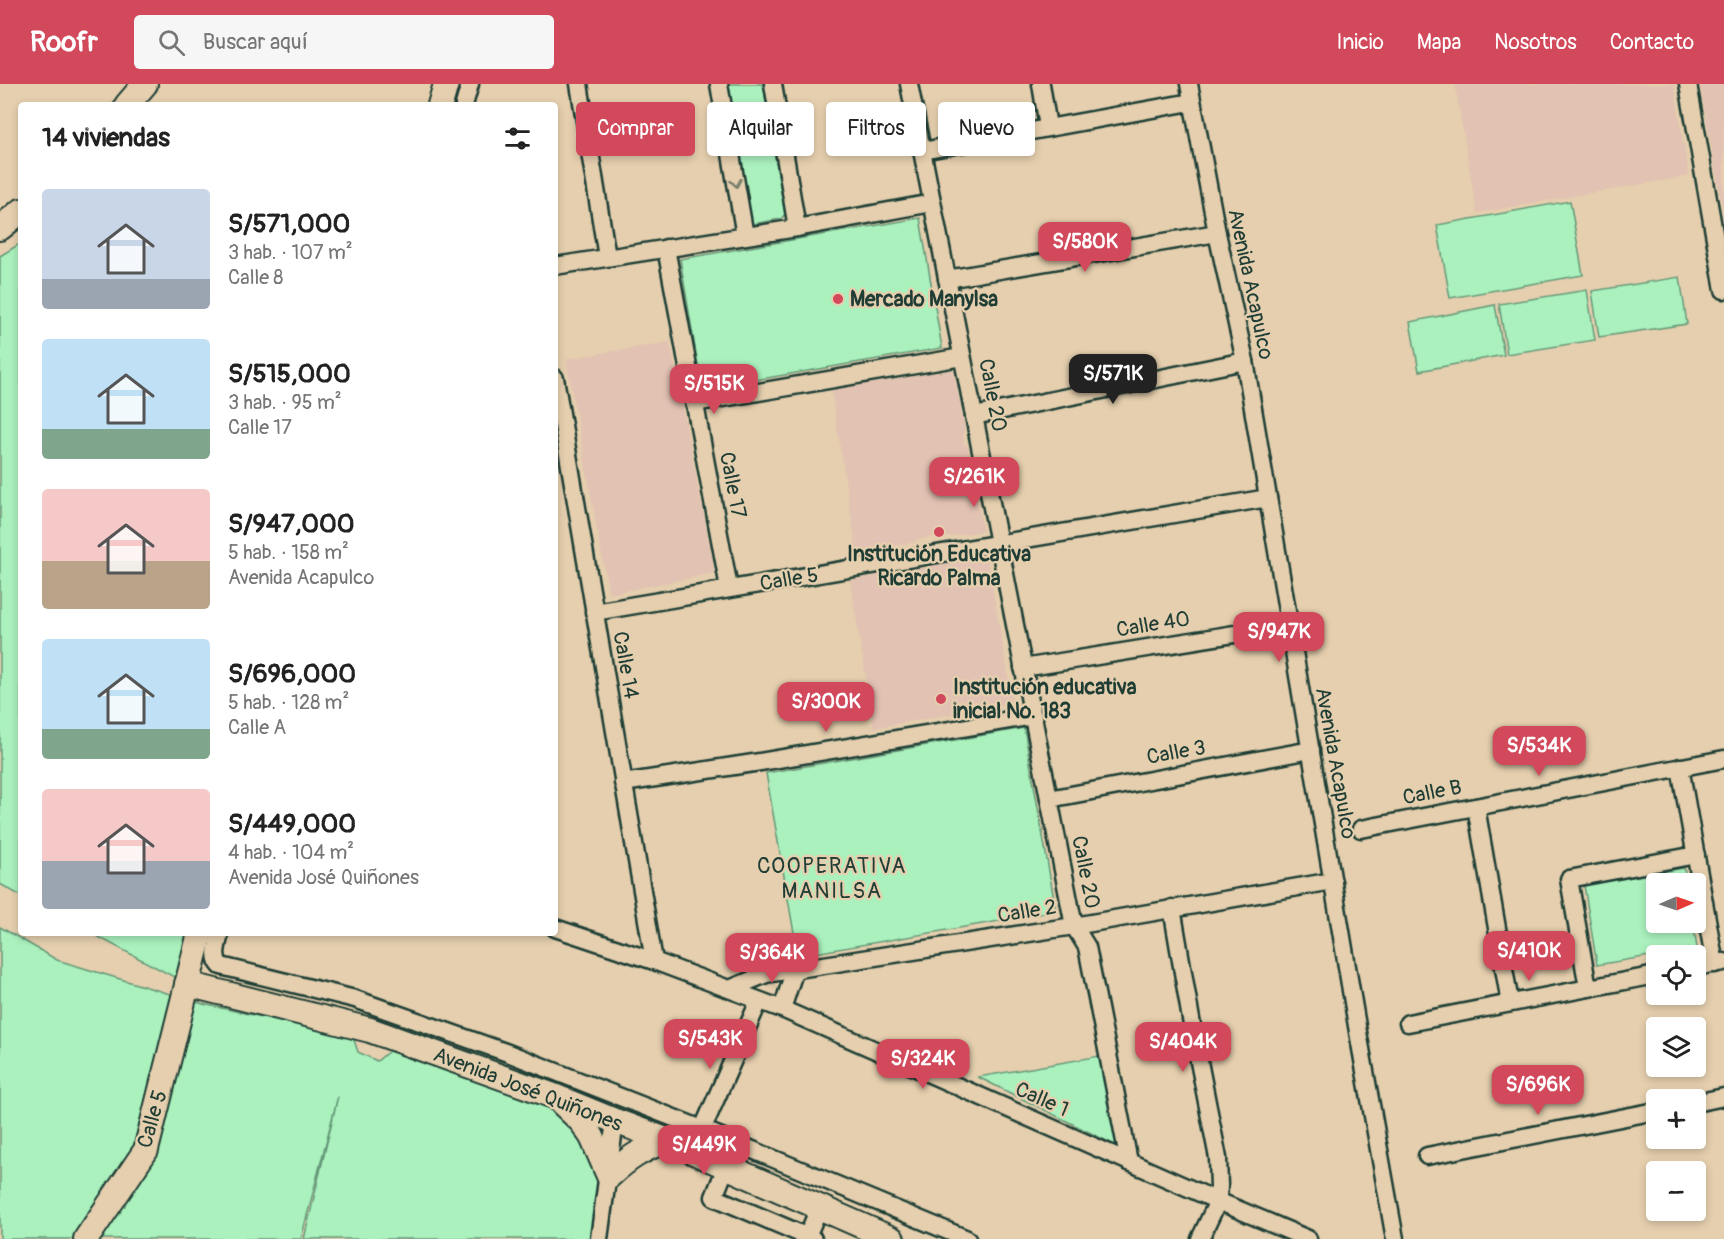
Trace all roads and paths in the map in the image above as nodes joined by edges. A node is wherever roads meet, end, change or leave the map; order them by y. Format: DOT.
graph roads {
  1 [pos="145,84"];
  2 [pos="446,84"];
  3 [pos="470,84"];
  4 [pos="579,84"];
  5 [pos="719,84"];
  6 [pos="773,84"];
  7 [pos="909,84"];
  8 [pos="1041,84"];
  9 [pos="1189,84"];
  10 [pos="1688,84"];
  11 [pos="130,102"];
  12 [pos="441,102"];
  13 [pos="465,102"];
  14 [pos="912,102"];
  15 [pos="1191,102"];
  16 [pos="1048,127"];
  17 [pos="926,150"];
  18 [pos="923,156"];
  19 [pos="932,203"];
  20 [pos="18,213"];
  21 [pos="0,228"];
  22 [pos="797,228"];
  23 [pos="1217,233"];
  24 [pos="745,236"];
  25 [pos="666,248"];
  26 [pos="607,257"];
  27 [pos="558,265"];
  28 [pos="947,279"];
  29 [pos="1724,290"];
  30 [pos="962,357"];
  31 [pos="1245,361"];
  32 [pos="558,396"];
  33 [pos="694,403"];
  34 [pos="974,416"];
  35 [pos="1268,498"];
  36 [pos="999,544"];
  37 [pos="729,588"];
  38 [pos="594,612"];
  39 [pos="1290,625"];
  40 [pos="1023,668"];
  41 [pos="1033,716"];
  42 [pos="1311,750"];
  43 [pos="1724,759"];
  44 [pos="1680,767"];
  45 [pos="623,783"];
  46 [pos="1049,799"];
  47 [pos="1476,807"];
  48 [pos="1361,829"];
  49 [pos="1696,855"];
  50 [pos="1333,881"];
  51 [pos="1172,908"];
  52 [pos="1074,926"];
  53 [pos="558,929"];
  54 [pos="199,936"];
  55 [pos="219,936"];
  56 [pos="654,961"];
  57 [pos="1719,963"];
  58 [pos="795,969"];
  59 [pos="1646,977"];
  60 [pos="187,984"];
  61 [pos="1588,988"];
  62 [pos="730,989"];
  63 [pos="759,1001"];
  64 [pos="1510,1003"];
  65 [pos="782,1009"];
  66 [pos="1408,1023"];
  67 [pos="554,1096"];
  68 [pos="1724,1097"];
  69 [pos="1706,1101"];
  70 [pos="1646,1113"];
  71 [pos="615,1121"];
  72 [pos="702,1129"];
  73 [pos="666,1140"];
  74 [pos="692,1153"];
  75 [pos="1427,1156"];
  76 [pos="1130,1162"];
  77 [pos="726,1167"];
  78 [pos="609,1176"];
  79 [pos="1218,1201"];
  80 [pos="819,1208"];
  81 [pos="809,1238"];
  82 [pos="86,1239"];
  83 [pos="599,1239"];
  84 [pos="611,1239"];
  85 [pos="892,1239"];
  86 [pos="967,1239"];
  87 [pos="1200,1239"];
  88 [pos="1308,1239"];
  89 [pos="1394,1239"];
  1 -- 11 [label="street"];
  2 -- 12 [label="street"];
  3 -- 13 [label="street"];
  4 -- 26 [label="street"];
  5 -- 24 [label="street, one-way"];
  6 -- 22 [label="street"];
  7 -- 14 [label="street, Calle 20"];
  8 -- 16 [label="street"];
  9 -- 15 [label="street, Avenida Acapulco"];
  10 -- 29 [label="street"];
  15 -- 16 [label="street"];
  15 -- 23 [label="street, Avenida Acapulco"];
  16 -- 17 [label="street"];
  18 -- 19 [label="street, Calle 20"];
  19 -- 22 [label="street"];
  19 -- 28 [label="street, Calle 20"];
  20 -- 21 [label="street"];
  22 -- 24 [label="street"];
  23 -- 28 [label="street"];
  23 -- 31 [label="street, Avenida Acapulco"];
  24 -- 25 [label="street"];
  25 -- 26 [label="street"];
  25 -- 33 [label="street, Calle 17"];
  26 -- 27 [label="street"];
  28 -- 30 [label="street, Calle 20"];
  30 -- 33 [label="street"];
  30 -- 34 [label="street, Calle 20"];
  31 -- 34 [label="street"];
  31 -- 35 [label="street, Avenida Acapulco"];
  32 -- 38 [label="street, Calle 14"];
  33 -- 37 [label="street, Calle 17"];
  34 -- 36 [label="street, Calle 20"];
  35 -- 36 [label="street, Calle 5"];
  35 -- 39 [label="street, Avenida Acapulco"];
  36 -- 37 [label="street, Calle 5"];
  36 -- 40 [label="street, Calle 20"];
  37 -- 38 [label="street, Calle 5"];
  38 -- 45 [label="street, Calle 14"];
  39 -- 40 [label="street, Calle 40"];
  39 -- 42 [label="street, Avenida Acapulco"];
  40 -- 41 [label="street, Calle 20"];
  41 -- 45 [label="street"];
  41 -- 46 [label="street, Calle 20"];
  42 -- 46 [label="street, Calle 3"];
  42 -- 50 [label="street, Avenida Acapulco"];
  43 -- 44 [label="street, Calle B"];
  44 -- 47 [label="street, Calle B"];
  44 -- 49 [label="street"];
  45 -- 56 [label="street, Calle 14"];
  46 -- 52 [label="street, Calle 20"];
  47 -- 48 [label="street, Calle B"];
  47 -- 64 [label="street"];
  49 -- 57 [label="street"];
  49 -- 61 [label="street"];
  50 -- 51 [label="street, Calle 2"];
  50 -- 89 [label="street, Avenida Acapulco"];
  51 -- 52 [label="street, Calle 2"];
  51 -- 79 [label="street"];
  52 -- 58 [label="street, Calle 2"];
  52 -- 76 [label="street, Calle 20"];
  53 -- 56 [label="street, Calle 1"];
  54 -- 60 [label="street, Calle 5"];
  55 -- 72 [label="street"];
  56 -- 62 [label="street, Calle 1"];
  58 -- 62 [label="street, Calle 2"];
  58 -- 65 [label="street"];
  59 -- 61 [label="street"];
  60 -- 67 [label="street, Avenida José Quiñones"];
  60 -- 82 [label="street, Calle 5"];
  61 -- 64 [label="street"];
  62 -- 63 [label="street, Calle 1"];
  63 -- 65 [label="street, Calle 1"];
  63 -- 72 [label="street"];
  64 -- 66 [label="street"];
  65 -- 76 [label="street, Calle 1"];
  67 -- 71 [label="street, Avenida José Quiñones"];
  67 -- 78 [label="street"];
  68 -- 69 [label="street"];
  70 -- 75 [label="street"];
  71 -- 73 [label="street, Avenida José Quiñones"];
  71 -- 78 [label="street"];
  72 -- 74 [label="street"];
  72 -- 86 [label="street"];
  73 -- 74 [label="street, Avenida José Quiñones"];
  73 -- 78 [label="street"];
  74 -- 77 [label="street, Avenida José Quiñones"];
  76 -- 79 [label="street, Calle 1"];
  77 -- 80 [label="street, Avenida José Quiñones"];
  77 -- 81 [label="street"];
  78 -- 83 [label="street"];
  78 -- 84 [label="street"];
  79 -- 87 [label="street"];
  79 -- 88 [label="street, Calle 1"];
  80 -- 81 [label="street"];
  80 -- 85 [label="street, Avenida José Quiñones"];
}
